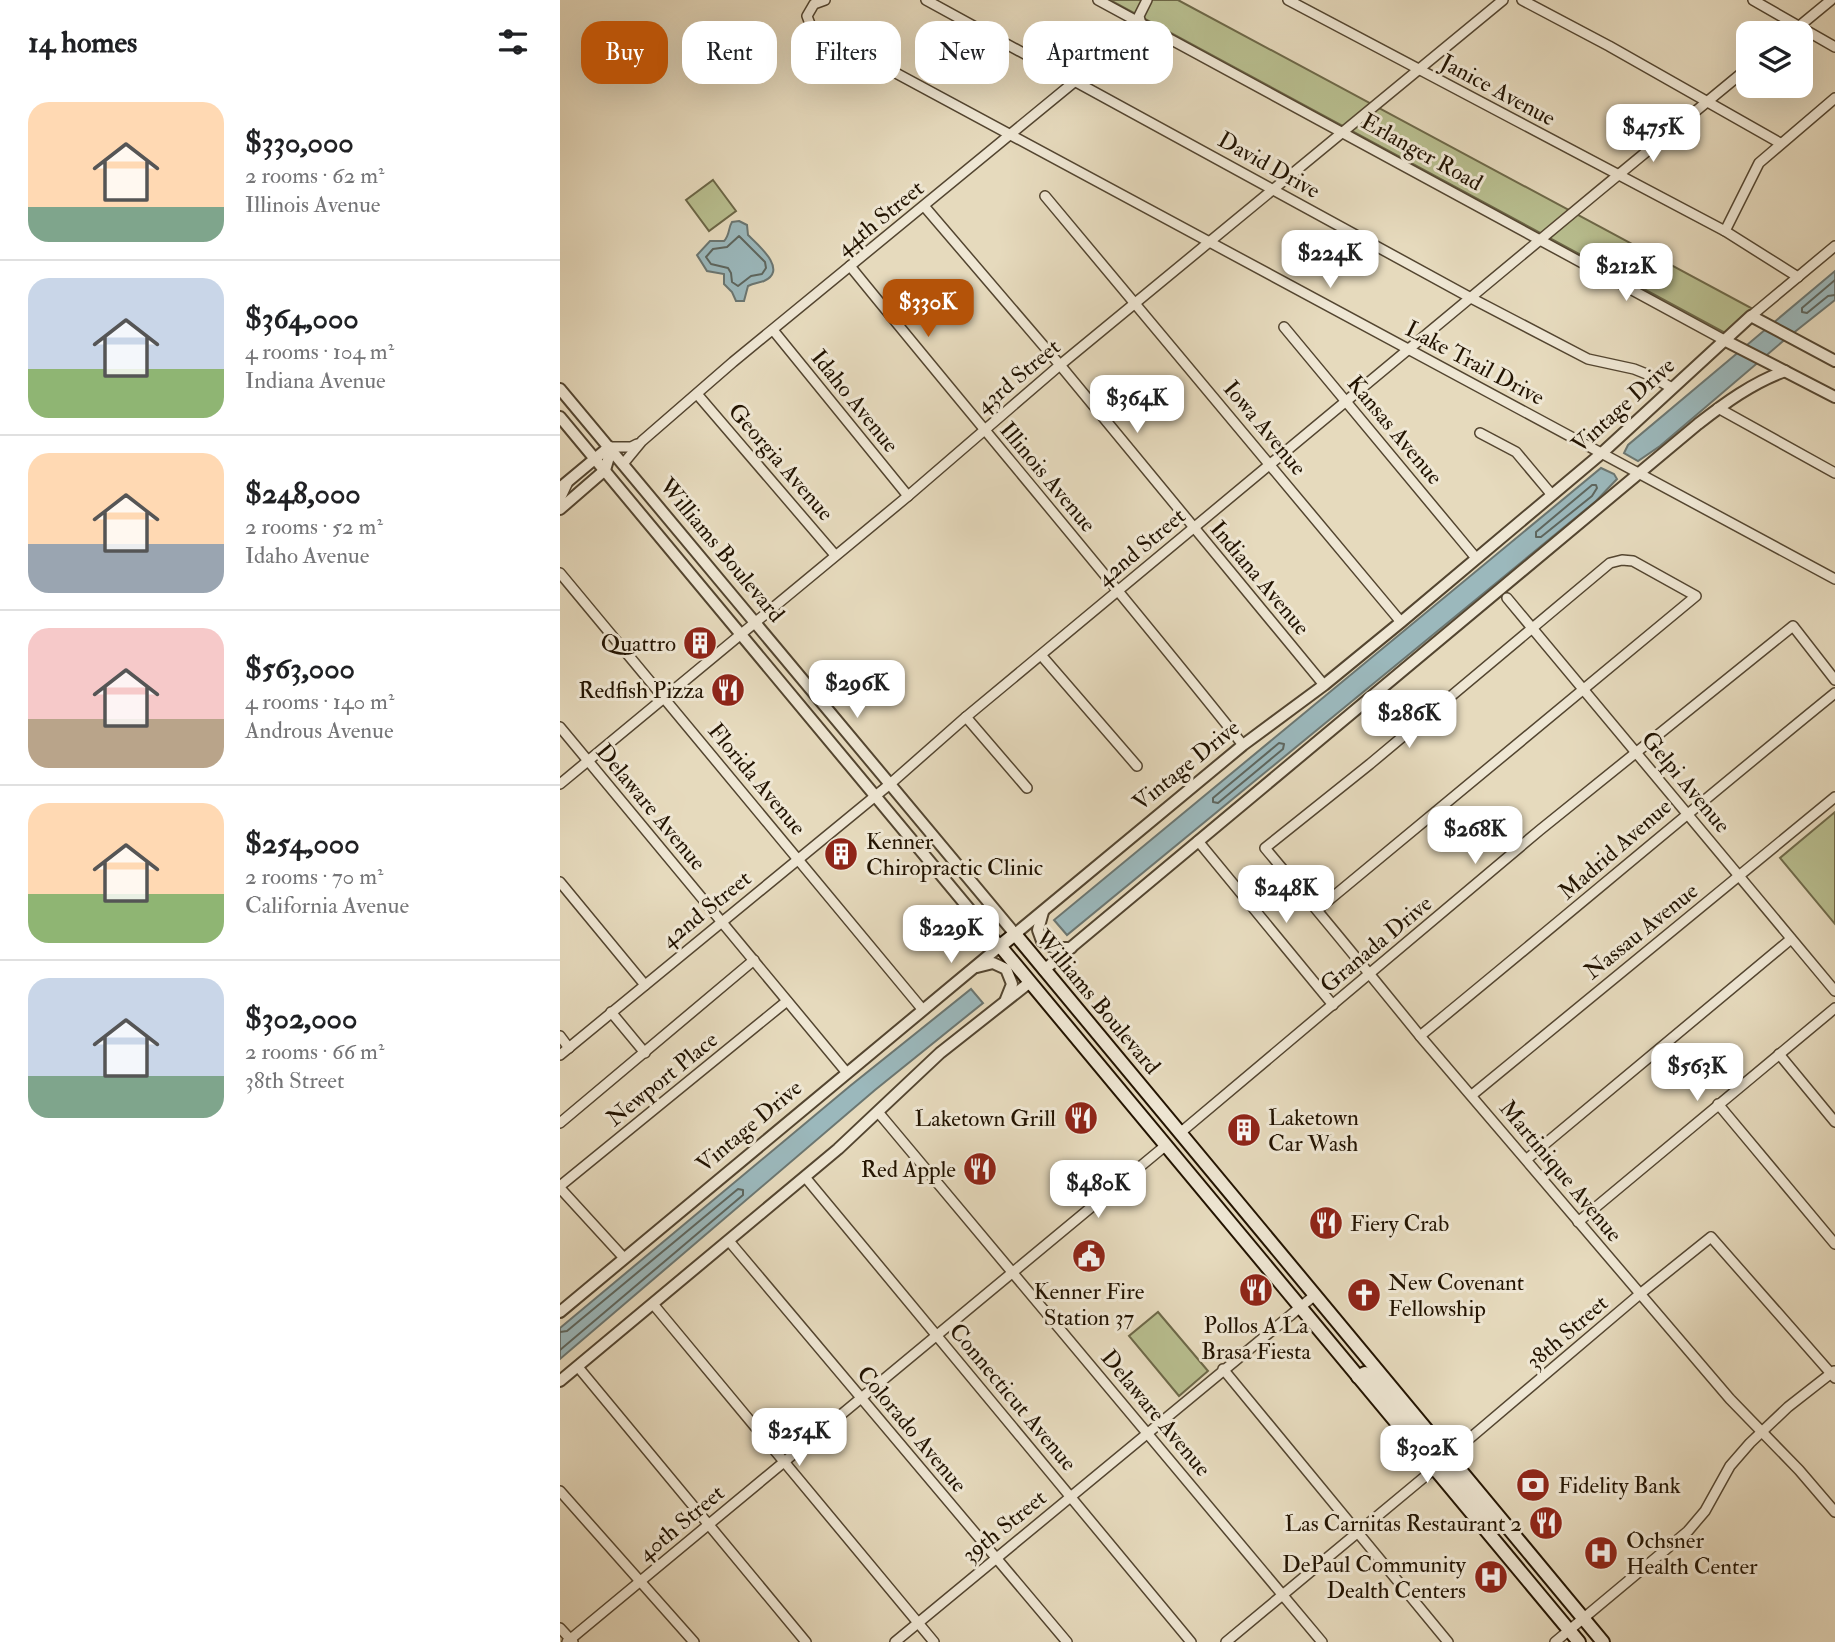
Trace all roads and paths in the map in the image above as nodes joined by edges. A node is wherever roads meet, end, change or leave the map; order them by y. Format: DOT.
graph roads {
  1 [pos="825,0"];
  2 [pos="926,0"];
  3 [pos="1098,0"];
  4 [pos="1147,0"];
  5 [pos="1288,0"];
  6 [pos="1503,0"];
  7 [pos="1522,0"];
  8 [pos="1753,0"];
  9 [pos="1831,0"];
  10 [pos="1136,21"];
  11 [pos="1140,21"];
  12 [pos="1789,21"];
  13 [pos="1806,21"];
  14 [pos="1813,35"];
  15 [pos="1173,41"];
  16 [pos="1835,47"];
  17 [pos="1023,52"];
  18 [pos="1419,70"];
  19 [pos="1736,78"];
  20 [pos="1071,84"];
  21 [pos="1083,84"];
  22 [pos="1835,98"];
  23 [pos="1707,102"];
  24 [pos="1343,132"];
  25 [pos="1011,134"];
  26 [pos="1780,144"];
  27 [pos="1616,175"];
  28 [pos="1273,189"];
  29 [pos="1045,196"];
  30 [pos="924,206"];
  31 [pos="1725,231"];
  32 [pos="1541,239"];
  33 [pos="1210,241"];
  34 [pos="1835,246"];
  35 [pos="850,266"];
  36 [pos="1798,277"];
  37 [pos="1471,298"];
  38 [pos="1135,303"];
  39 [pos="1751,316"];
  40 [pos="1284,327"];
  41 [pos="773,330"];
  42 [pos="1730,343"];
  43 [pos="1409,349"];
  44 [pos="1835,361"];
  45 [pos="1060,365"];
  46 [pos="1785,372"];
  47 [pos="1672,388"];
  48 [pos="560,389"];
  49 [pos="697,394"];
  50 [pos="1835,397"];
  51 [pos="1346,401"];
  52 [pos="1718,408"];
  53 [pos="560,416"];
  54 [pos="983,430"];
  55 [pos="1480,433"];
  56 [pos="642,441"];
  57 [pos="608,447"];
  58 [pos="1602,453"];
  59 [pos="595,459"];
  60 [pos="622,464"];
  61 [pos="1269,464"];
  62 [pos="606,465"];
  63 [pos="1835,473"];
  64 [pos="1639,474"];
  65 [pos="572,477"];
  66 [pos="560,488"];
  67 [pos="1552,495"];
  68 [pos="908,496"];
  69 [pos="560,499"];
  70 [pos="560,508"];
  71 [pos="1194,528"];
  72 [pos="835,555"];
  73 [pos="1476,558"];
  74 [pos="560,573"];
  75 [pos="1835,579"];
  76 [pos="1118,592"];
  77 [pos="1507,598"];
  78 [pos="755,622"];
  79 [pos="1401,622"];
  80 [pos="1532,627"];
  81 [pos="740,634"];
  82 [pos="1041,655"];
  83 [pos="1835,680"];
  84 [pos="1324,685"];
  85 [pos="1585,690"];
  86 [pos="1835,693"];
  87 [pos="664,696"];
  88 [pos="966,717"];
  89 [pos="560,727"];
  90 [pos="1243,745"];
  91 [pos="1637,752"];
  92 [pos="588,760"];
  93 [pos="1137,766"];
  94 [pos="560,784"];
  95 [pos="890,784"];
  96 [pos="1027,789"];
  97 [pos="875,796"];
  98 [pos="1835,797"];
  99 [pos="1687,812"];
  100 [pos="1198,841"];
  101 [pos="798,859"];
  102 [pos="1739,876"];
  103 [pos="560,882"];
  104 [pos="1044,910"];
  105 [pos="1317,910"];
  106 [pos="722,921"];
  107 [pos="1014,934"];
  108 [pos="1791,939"];
  109 [pos="1000,946"];
  110 [pos="1071,947"];
  111 [pos="754,960"];
  112 [pos="970,970"];
  113 [pos="1044,970"];
  114 [pos="1370,975"];
  115 [pos="1030,982"];
  116 [pos="645,985"];
  117 [pos="1835,991"];
  118 [pos="787,1001"];
  119 [pos="1005,1002"];
  120 [pos="1333,1006"];
  121 [pos="1835,1008"];
  122 [pos="923,1010"];
  123 [pos="611,1012"];
  124 [pos="560,1036"];
  125 [pos="1420,1036"];
  126 [pos="569,1048"];
  127 [pos="645,1053"];
  128 [pos="1779,1054"];
  129 [pos="560,1055"];
  130 [pos="1102,1069"];
  131 [pos="847,1073"];
  132 [pos="1472,1095"];
  133 [pos="1152,1099"];
  134 [pos="1718,1104"];
  135 [pos="878,1112"];
  136 [pos="1139,1114"];
  137 [pos="1835,1122"];
  138 [pos="560,1124"];
  139 [pos="1180,1133"];
  140 [pos="1165,1146"];
  141 [pos="1527,1159"];
  142 [pos="1208,1167"];
  143 [pos="805,1177"];
  144 [pos="560,1187"];
  145 [pos="1578,1222"];
  146 [pos="729,1241"];
  147 [pos="1835,1244"];
  148 [pos="624,1258"];
  149 [pos="1012,1271"];
  150 [pos="1640,1294"];
  151 [pos="1315,1295"];
  152 [pos="653,1304"];
  153 [pos="1300,1307"];
  154 [pos="560,1312"];
  155 [pos="936,1335"];
  156 [pos="578,1367"];
  157 [pos="1223,1369"];
  158 [pos="1834,1374"];
  159 [pos="1358,1377"];
  160 [pos="560,1381"];
  161 [pos="861,1398"];
  162 [pos="1763,1431"];
  163 [pos="1147,1433"];
  164 [pos="1449,1456"];
  165 [pos="785,1461"];
  166 [pos="1434,1469"];
  167 [pos="560,1492"];
  168 [pos="1071,1496"];
  169 [pos="1835,1513"];
  170 [pos="1501,1519"];
  171 [pos="709,1525"];
  172 [pos="1357,1532"];
  173 [pos="995,1558"];
  174 [pos="640,1582"];
  175 [pos="1283,1594"];
  176 [pos="1584,1618"];
  177 [pos="918,1623"];
  178 [pos="560,1628"];
  179 [pos="1569,1630"];
  180 [pos="570,1641"];
  181 [pos="694,1642"];
  182 [pos="806,1642"];
  183 [pos="895,1642"];
  184 [pos="934,1642"];
  185 [pos="1067,1642"];
  186 [pos="1191,1642"];
  187 [pos="1226,1642"];
  188 [pos="1322,1642"];
  189 [pos="1448,1642"];
  190 [pos="1555,1642"];
  191 [pos="1579,1642"];
  192 [pos="1603,1642"];
  1 -- 25 [label="street, Lake Trail Drive"];
  2 -- 17 [label="street, David Drive"];
  3 -- 10 [label="street, Erlanger Road"];
  4 -- 11 [label="street"];
  5 -- 18 [label="street, Janice Avenue"];
  6 -- 18 [label="street, 43rd Street"];
  7 -- 23 [label="street"];
  8 -- 12 [label="street"];
  9 -- 13 [label="street"];
  14 -- 16 [label="street"];
  15 -- 24 [label="street, Erlanger Road"];
  18 -- 24 [label="street, 43rd Street"];
  18 -- 27 [label="street, Janice Avenue"];
  19 -- 23 [label="street, 42nd Street"];
  20 -- 25 [label="street, 44th Street"];
  21 -- 28 [label="street, David Drive"];
  22 -- 26 [label="street"];
  23 -- 26 [label="street"];
  23 -- 27 [label="street, 42nd Street"];
  24 -- 28 [label="street, 43rd Street"];
  24 -- 32 [label="street, Erlanger Road"];
  25 -- 30 [label="street, 44th Street"];
  25 -- 33 [label="street, Lake Trail Drive"];
  26 -- 31 [label="street"];
  27 -- 31 [label="street, Janice Avenue"];
  27 -- 32 [label="street, 42nd Street"];
  28 -- 33 [label="street, 43rd Street"];
  28 -- 37 [label="street, David Drive"];
  29 -- 38 [label="street, Iowa Avenue"];
  30 -- 35 [label="street, 44th Street"];
  30 -- 45 [label="street, Indiana Avenue"];
  31 -- 36 [label="street, Janice Avenue"];
  32 -- 37 [label="street, 42nd Street"];
  32 -- 42 [label="street, Erlanger Road"];
  33 -- 38 [label="street, 43rd Street"];
  33 -- 43 [label="street, Lake Trail Drive"];
  34 -- 36 [label="street, Vintage Drive"];
  35 -- 41 [label="street, 44th Street"];
  35 -- 54 [label="street, Illinois Avenue"];
  36 -- 39 [label="street, Vintage Drive"];
  37 -- 43 [label="street, 42nd Street"];
  37 -- 47 [label="street, David Drive"];
  38 -- 45 [label="street, 43rd Street"];
  38 -- 61 [label="street, Iowa Avenue"];
  39 -- 42 [label="street, Vintage Drive"];
  39 -- 44 [label="street"];
  40 -- 51 [label="street, Kansas Avenue"];
  41 -- 49 [label="street, 44th Street"];
  41 -- 68 [label="street, Idaho Avenue"];
  42 -- 46 [label="street"];
  42 -- 47 [label="street, Vintage Drive"];
  43 -- 51 [label="street, 42nd Street"];
  43 -- 58 [label="street, Lake Trail Drive"];
  45 -- 54 [label="street, 43rd Street"];
  45 -- 71 [label="street, Indiana Avenue"];
  46 -- 50 [label="street"];
  46 -- 52 [label="street"];
  47 -- 58 [label="street, Vintage Drive"];
  48 -- 57 [label="street, Williams Boulevard"];
  49 -- 56 [label="street, 44th Street"];
  49 -- 72 [label="street, Georgia Avenue"];
  51 -- 61 [label="street, 42nd Street"];
  51 -- 73 [label="street, Kansas Avenue"];
  52 -- 63 [label="street"];
  52 -- 64 [label="street"];
  53 -- 59 [label="street, Williams Boulevard"];
  54 -- 68 [label="street, 43rd Street"];
  54 -- 76 [label="street, Illinois Avenue"];
  55 -- 67 [label="street"];
  56 -- 57 [label="street"];
  56 -- 60 [label="street, 44th Street"];
  57 -- 59 [label="street"];
  57 -- 60 [label="street, Williams Boulevard"];
  57 -- 62 [label="street"];
  58 -- 64 [label="street, Lake Trail Drive"];
  58 -- 67 [label="street, Vintage Drive"];
  59 -- 62 [label="street, Williams Boulevard"];
  59 -- 65 [label="street"];
  60 -- 62 [label="street"];
  60 -- 78 [label="street, Williams Boulevard"];
  61 -- 71 [label="street, 42nd Street"];
  61 -- 79 [label="street, Iowa Avenue"];
  62 -- 70 [label="street"];
  62 -- 81 [label="street, Williams Boulevard"];
  64 -- 75 [label="street, Lake Trail Drive"];
  64 -- 100 [label="street"];
  65 -- 66 [label="street"];
  65 -- 69 [label="street"];
  67 -- 73 [label="street, Vintage Drive"];
  68 -- 72 [label="street, 43rd Street"];
  71 -- 76 [label="street, 42nd Street"];
  71 -- 84 [label="street, Indiana Avenue"];
  72 -- 78 [label="street, 43rd Street"];
  73 -- 79 [label="street, Vintage Drive"];
  74 -- 87 [label="street, Florida Avenue"];
  76 -- 82 [label="street, 42nd Street"];
  76 -- 90 [label="street, Illinois Avenue"];
  77 -- 80 [label="street, Gelpi Avenue"];
  78 -- 81 [label="street, 43rd Street"];
  78 -- 95 [label="street, Williams Boulevard"];
  79 -- 84 [label="street, Vintage Drive"];
  80 -- 85 [label="street, Gelpi Avenue"];
  80 -- 85 [label="street"];
  80 -- 105 [label="street, Martinique Avenue"];
  81 -- 87 [label="street, 43rd Street"];
  81 -- 97 [label="street, Williams Boulevard"];
  82 -- 88 [label="street, 42nd Street"];
  82 -- 93 [label="street"];
  83 -- 91 [label="street, Granada Drive"];
  84 -- 90 [label="street, Vintage Drive"];
  85 -- 91 [label="street, Gelpi Avenue"];
  85 -- 105 [label="street"];
  86 -- 99 [label="street, Madrid Avenue"];
  87 -- 92 [label="street, 43rd Street"];
  87 -- 101 [label="street, Florida Avenue"];
  88 -- 95 [label="street, 42nd Street"];
  88 -- 96 [label="street"];
  89 -- 92 [label="street, Delaware Avenue"];
  90 -- 104 [label="street, Vintage Drive"];
  91 -- 99 [label="street, Gelpi Avenue"];
  91 -- 114 [label="street, Granada Drive"];
  92 -- 94 [label="street, 43rd Street"];
  92 -- 106 [label="street, Delaware Avenue"];
  95 -- 97 [label="street, 42nd Street"];
  95 -- 107 [label="street, Williams Boulevard"];
  97 -- 101 [label="street, 42nd Street"];
  97 -- 109 [label="street, Williams Boulevard"];
  98 -- 102 [label="street, Nassau Avenue"];
  99 -- 102 [label="street, Gelpi Avenue"];
  99 -- 125 [label="street, Madrid Avenue"];
  100 -- 110 [label="street"];
  100 -- 120 [label="street"];
  101 -- 106 [label="street, 42nd Street"];
  101 -- 122 [label="street, Florida Avenue"];
  102 -- 108 [label="street, Gelpi Avenue"];
  102 -- 132 [label="street, Nassau Avenue"];
  103 -- 116 [label="street"];
  104 -- 107 [label="street, Vintage Drive"];
  104 -- 110 [label="street"];
  105 -- 114 [label="street, Martinique Avenue"];
  106 -- 111 [label="street, Delaware Avenue"];
  106 -- 116 [label="street, 42nd Street"];
  107 -- 109 [label="main road, Vintage Drive"];
  107 -- 113 [label="main road, Williams Boulevard"];
  108 -- 117 [label="street, Gelpi Avenue"];
  108 -- 141 [label="street"];
  109 -- 112 [label="street, Vintage Drive"];
  109 -- 115 [label="main road, Williams Boulevard"];
  110 -- 113 [label="street"];
  111 -- 118 [label="street, Delaware Avenue"];
  111 -- 127 [label="street"];
  112 -- 119 [label="street"];
  112 -- 122 [label="street, Vintage Drive"];
  113 -- 115 [label="main road"];
  113 -- 133 [label="main road, Williams Boulevard"];
  114 -- 120 [label="street, Granada Drive"];
  114 -- 125 [label="street, Martinique Avenue"];
  115 -- 119 [label="street"];
  115 -- 130 [label="main road, Williams Boulevard"];
  116 -- 123 [label="street, 42nd Street"];
  118 -- 131 [label="street, Delaware Avenue"];
  118 -- 144 [label="street, Newport Place"];
  119 -- 135 [label="street"];
  120 -- 139 [label="street, Granada Drive"];
  121 -- 128 [label="street"];
  122 -- 131 [label="street, Vintage Drive"];
  123 -- 126 [label="street, 42nd Street"];
  123 -- 127 [label="street"];
  124 -- 126 [label="street"];
  125 -- 132 [label="street, Martinique Avenue"];
  126 -- 129 [label="street, 42nd Street"];
  127 -- 138 [label="street"];
  128 -- 134 [label="street"];
  128 -- 137 [label="street"];
  130 -- 133 [label="main road"];
  130 -- 136 [label="main road, Williams Boulevard"];
  131 -- 148 [label="street, Vintage Drive"];
  132 -- 141 [label="street, Martinique Avenue"];
  133 -- 139 [label="main road, Williams Boulevard"];
  134 -- 145 [label="street"];
  134 -- 147 [label="street"];
  135 -- 143 [label="street"];
  135 -- 149 [label="street, Delaware Avenue"];
  136 -- 139 [label="main road"];
  136 -- 140 [label="main road, Williams Boulevard"];
  139 -- 142 [label="main road, Williams Boulevard"];
  140 -- 142 [label="main road"];
  140 -- 149 [label="street, 40th Street"];
  140 -- 153 [label="main road, Williams Boulevard"];
  141 -- 145 [label="street, Martinique Avenue"];
  142 -- 151 [label="main road, Williams Boulevard"];
  143 -- 146 [label="street"];
  143 -- 155 [label="street, Connecticut Avenue"];
  144 -- 148 [label="street"];
  145 -- 150 [label="street, Martinique Avenue"];
  146 -- 152 [label="street"];
  146 -- 161 [label="street, Colorado Avenue"];
  148 -- 154 [label="street, Vintage Drive"];
  149 -- 155 [label="street, 40th Street"];
  149 -- 163 [label="street, Delaware Avenue"];
  150 -- 158 [label="street, 38th Street"];
  150 -- 162 [label="street, Martinique Avenue"];
  150 -- 164 [label="street, 38th Street"];
  151 -- 153 [label="street, 39th Street"];
  151 -- 164 [label="main road, Williams Boulevard"];
  152 -- 156 [label="street"];
  152 -- 165 [label="street"];
  153 -- 157 [label="street, 39th Street"];
  153 -- 159 [label="main road, Williams Boulevard"];
  155 -- 161 [label="street, 40th Street"];
  155 -- 168 [label="street, Connecticut Avenue"];
  156 -- 160 [label="street"];
  156 -- 171 [label="street"];
  157 -- 163 [label="street, 39th Street"];
  157 -- 172 [label="street"];
  158 -- 162 [label="street"];
  159 -- 164 [label="main road"];
  159 -- 166 [label="main road, Williams Boulevard"];
  161 -- 165 [label="street, 40th Street"];
  161 -- 173 [label="street, Colorado Avenue"];
  162 -- 169 [label="street, Martinique Avenue"];
  162 -- 176 [label="street"];
  163 -- 168 [label="street, 39th Street"];
  163 -- 175 [label="street, Delaware Avenue"];
  164 -- 170 [label="main road, Williams Boulevard"];
  165 -- 171 [label="street, 40th Street"];
  165 -- 177 [label="street"];
  166 -- 170 [label="main road"];
  166 -- 172 [label="street"];
  166 -- 179 [label="main road, Williams Boulevard"];
  167 -- 174 [label="street"];
  168 -- 173 [label="street, 39th Street"];
  168 -- 186 [label="street, Connecticut Avenue"];
  170 -- 176 [label="main road, Williams Boulevard"];
  171 -- 174 [label="street, 40th Street"];
  171 -- 182 [label="street"];
  172 -- 175 [label="street"];
  172 -- 189 [label="street"];
  173 -- 177 [label="street, 39th Street"];
  173 -- 185 [label="street, Colorado Avenue"];
  174 -- 180 [label="street, 40th Street"];
  174 -- 181 [label="street"];
  175 -- 187 [label="street"];
  175 -- 188 [label="street, Delaware Avenue"];
  176 -- 179 [label="street"];
  176 -- 192 [label="main road, Williams Boulevard"];
  177 -- 183 [label="street, 39th Street"];
  177 -- 184 [label="street"];
  178 -- 180 [label="street"];
  179 -- 190 [label="street"];
  179 -- 191 [label="main road, Williams Boulevard"];
}
